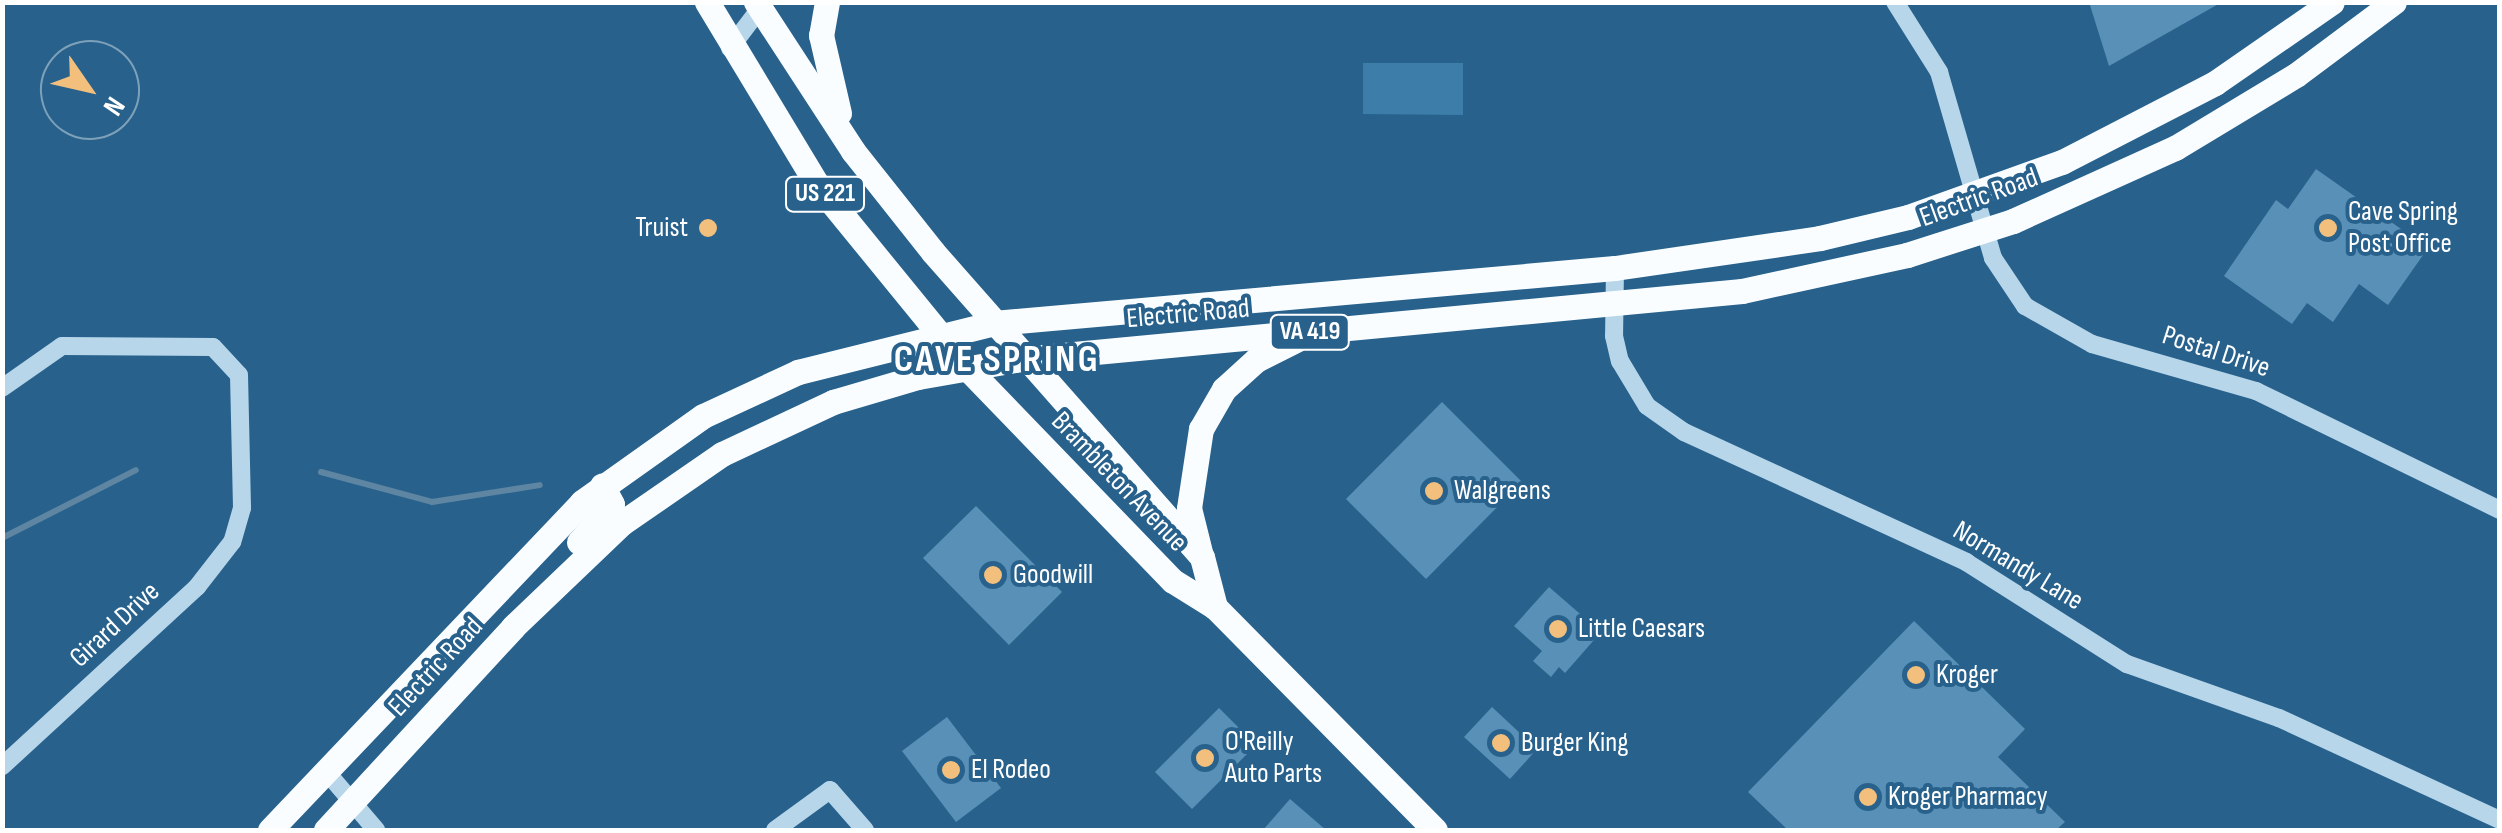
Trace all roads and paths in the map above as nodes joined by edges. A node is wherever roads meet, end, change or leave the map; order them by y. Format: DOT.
graph roads {
  1 [pos="708,2"];
  2 [pos="828,2"];
  3 [pos="1895,2"];
  4 [pos="2332,2"];
  5 [pos="2394,2"];
  6 [pos="759,4"];
  7 [pos="730,48"];
  8 [pos="852,151"];
  9 [pos="1974,196"];
  10 [pos="1984,231"];
  11 [pos="1615,268"];
  12 [pos="1614,304"];
  13 [pos="994,324"];
  14 [pos="1314,332"];
  15 [pos="938,335"];
  16 [pos="1021,359"];
  17 [pos="967,368"];
  18 [pos="2,388"];
  19 [pos="602,484"];
  20 [pos="2500,510"];
  21 [pos="1202,557"];
  22 [pos="551,588"];
  23 [pos="1215,607"];
  24 [pos="2,766"];
  25 [pos="326,770"];
  26 [pos="353,801"];
  27 [pos="2500,820"];
  28 [pos="270,830"];
  29 [pos="326,830"];
  30 [pos="376,830"];
  31 [pos="776,830"];
  32 [pos="865,830"];
  33 [pos="1434,830"];
  1 -- 7 [label="main road, Brambleton Avenue / US 221"];
  2 -- 8 [label="main road"];
  3 -- 9 [label="street, Postal Drive"];
  4 -- 9 [label="main road, Electric Road / VA 419"];
  5 -- 10 [label="main road, Electric Road / VA 419"];
  6 -- 7 [label="street"];
  6 -- 8 [label="main road, Brambleton Avenue / US 221"];
  7 -- 15 [label="main road, Brambleton Avenue / US 221"];
  8 -- 13 [label="main road, Brambleton Avenue / US 221"];
  9 -- 10 [label="street, Postal Drive"];
  9 -- 11 [label="main road, Electric Road / VA 419"];
  10 -- 12 [label="main road, Electric Road / VA 419"];
  10 -- 20 [label="street, Postal Drive"];
  11 -- 12 [label="street, Normandy Lane"];
  11 -- 13 [label="main road, Electric Road / VA 419"];
  12 -- 14 [label="main road, Electric Road / VA 419"];
  12 -- 27 [label="street, Normandy Lane"];
  13 -- 15 [label="main road, Electric Road / VA 419"];
  13 -- 16 [label="main road, Brambleton Avenue / US 221"];
  14 -- 16 [label="main road, Electric Road / VA 419"];
  14 -- 21 [label="main road"];
  15 -- 17 [label="main road, Brambleton Avenue / US 221"];
  15 -- 19 [label="main road, Electric Road / VA 419"];
  16 -- 17 [label="main road, Electric Road / VA 419"];
  16 -- 21 [label="main road, Brambleton Avenue / US 221"];
  17 -- 22 [label="main road, Electric Road / VA 419"];
  17 -- 23 [label="main road, Brambleton Avenue / US 221"];
  18 -- 24 [label="street, Girard Drive"];
  19 -- 22 [label="main road"];
  19 -- 25 [label="main road, Electric Road / VA 419"];
  21 -- 23 [label="main road, Brambleton Avenue / US 221"];
  22 -- 26 [label="main road, Electric Road / VA 419"];
  23 -- 33 [label="main road, Brambleton Avenue / US 221"];
  25 -- 26 [label="street"];
  25 -- 28 [label="main road, Electric Road / VA 419"];
  26 -- 29 [label="main road, Electric Road / VA 419"];
  26 -- 30 [label="street"];
  31 -- 32 [label="street"];
}
